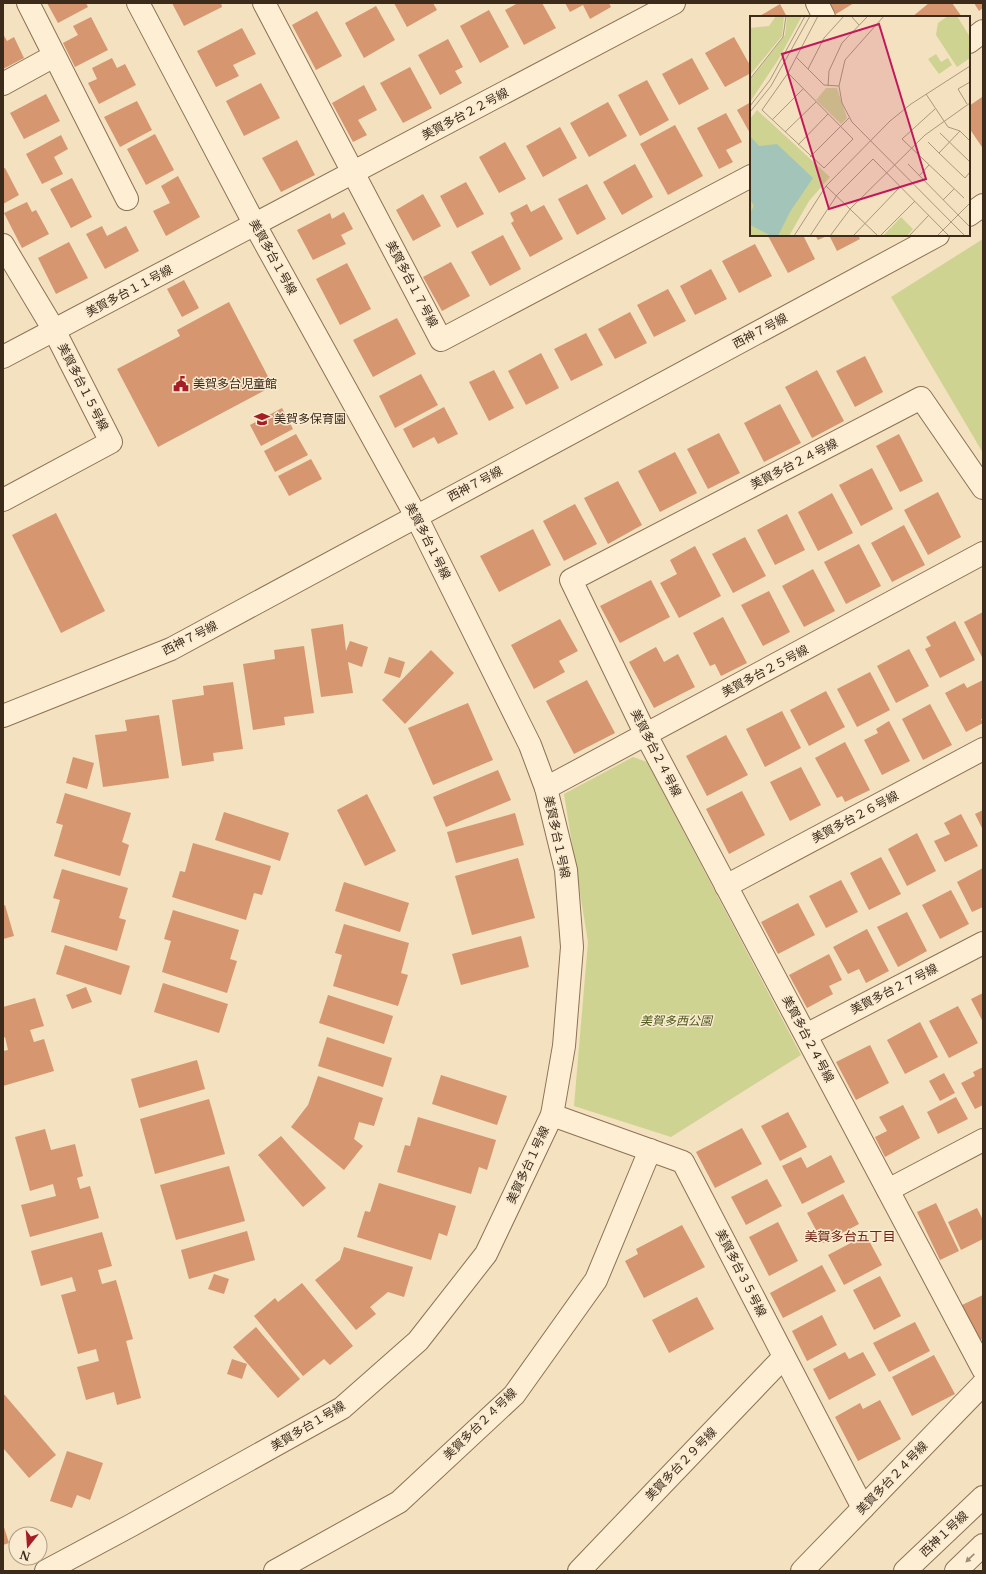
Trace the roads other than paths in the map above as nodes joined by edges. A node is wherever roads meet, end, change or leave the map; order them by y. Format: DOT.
graph roads {
  1 [pos="28,3"];
  2 [pos="138,3"];
  3 [pos="264,3"];
  4 [pos="674,3"];
  5 [pos="817,3"];
  6 [pos="824,16"];
  7 [pos="983,31"];
  8 [pos="970,41"];
  9 [pos="54,56"];
  10 [pos="3,84"];
  11 [pos="353,173"];
  12 [pos="750,177"];
  13 [pos="127,199"];
  14 [pos="983,205"];
  15 [pos="970,214"];
  16 [pos="255,225"];
  17 [pos="936,236"];
  18 [pos="3,245"];
  19 [pos="54,330"];
  20 [pos="3,357"];
  21 [pos="983,488"];
  22 [pos="3,500"];
  23 [pos="416,516"];
  24 [pos="983,553"];
  25 [pos="3,716"];
  26 [pos="646,735"];
  27 [pos="983,749"];
  28 [pos="546,788"];
  29 [pos="726,886"];
  30 [pos="983,943"];
  31 [pos="806,1035"];
  32 [pos="552,1116"];
  33 [pos="983,1140"];
  34 [pos="650,1150"];
  35 [pos="888,1190"];
  36 [pos="784,1357"];
  37 [pos="983,1369"];
  38 [pos="983,1384"];
  39 [pos="983,1497"];
  40 [pos="862,1508"];
  41 [pos="983,1545"];
  42 [pos="46,1571"];
  43 [pos="275,1571"];
  44 [pos="578,1571"];
  45 [pos="802,1571"];
  46 [pos="905,1571"];
  47 [pos="956,1571"];
  1 -- 9 [label="street"];
  2 -- 16 [label="street, 美賀多台１号線"];
  3 -- 11 [label="street, 美賀多台１７号線"];
  4 -- 11 [label="street, 美賀多台２２号線"];
  5 -- 6 [label="street"];
  7 -- 8 [label="street"];
  9 -- 10 [label="street"];
  9 -- 13 [label="street"];
  11 -- 12 [label="street, 美賀多台１７号線"];
  11 -- 16 [label="street, 美賀多台２２号線"];
  14 -- 15 [label="street"];
  16 -- 19 [label="street, 美賀多台１１号線"];
  16 -- 23 [label="street, 美賀多台１号線"];
  17 -- 23 [label="street, 西神７号線"];
  18 -- 19 [label="street"];
  19 -- 20 [label="street, 美賀多台１１号線"];
  19 -- 22 [label="street, 美賀多台１５号線"];
  21 -- 26 [label="street, 美賀多台２４号線"];
  23 -- 25 [label="street, 西神７号線"];
  23 -- 28 [label="street, 美賀多台１号線"];
  24 -- 26 [label="street, 美賀多台２５号線"];
  26 -- 28 [label="street, 美賀多台２５号線"];
  26 -- 29 [label="street, 美賀多台２４号線"];
  27 -- 29 [label="street, 美賀多台２６号線"];
  28 -- 32 [label="street, 美賀多台１号線"];
  29 -- 31 [label="street, 美賀多台２４号線"];
  30 -- 31 [label="street, 美賀多台２７号線"];
  31 -- 35 [label="street, 美賀多台２４号線"];
  32 -- 34 [label="street, 美賀多台３５号線"];
  32 -- 42 [label="street, 美賀多台１号線"];
  33 -- 35 [label="street"];
  34 -- 36 [label="street, 美賀多台３５号線"];
  34 -- 43 [label="street, 美賀多台２４号線"];
  35 -- 37 [label="street, 美賀多台２４号線"];
  36 -- 40 [label="street, 美賀多台３５号線"];
  36 -- 44 [label="street, 美賀多台２９号線"];
  38 -- 40 [label="street, 美賀多台２４号線"];
  39 -- 46 [label="street, 西神１号線"];
  40 -- 45 [label="street, 美賀多台２４号線"];
  41 -- 47 [label="street, one-way"];
}
